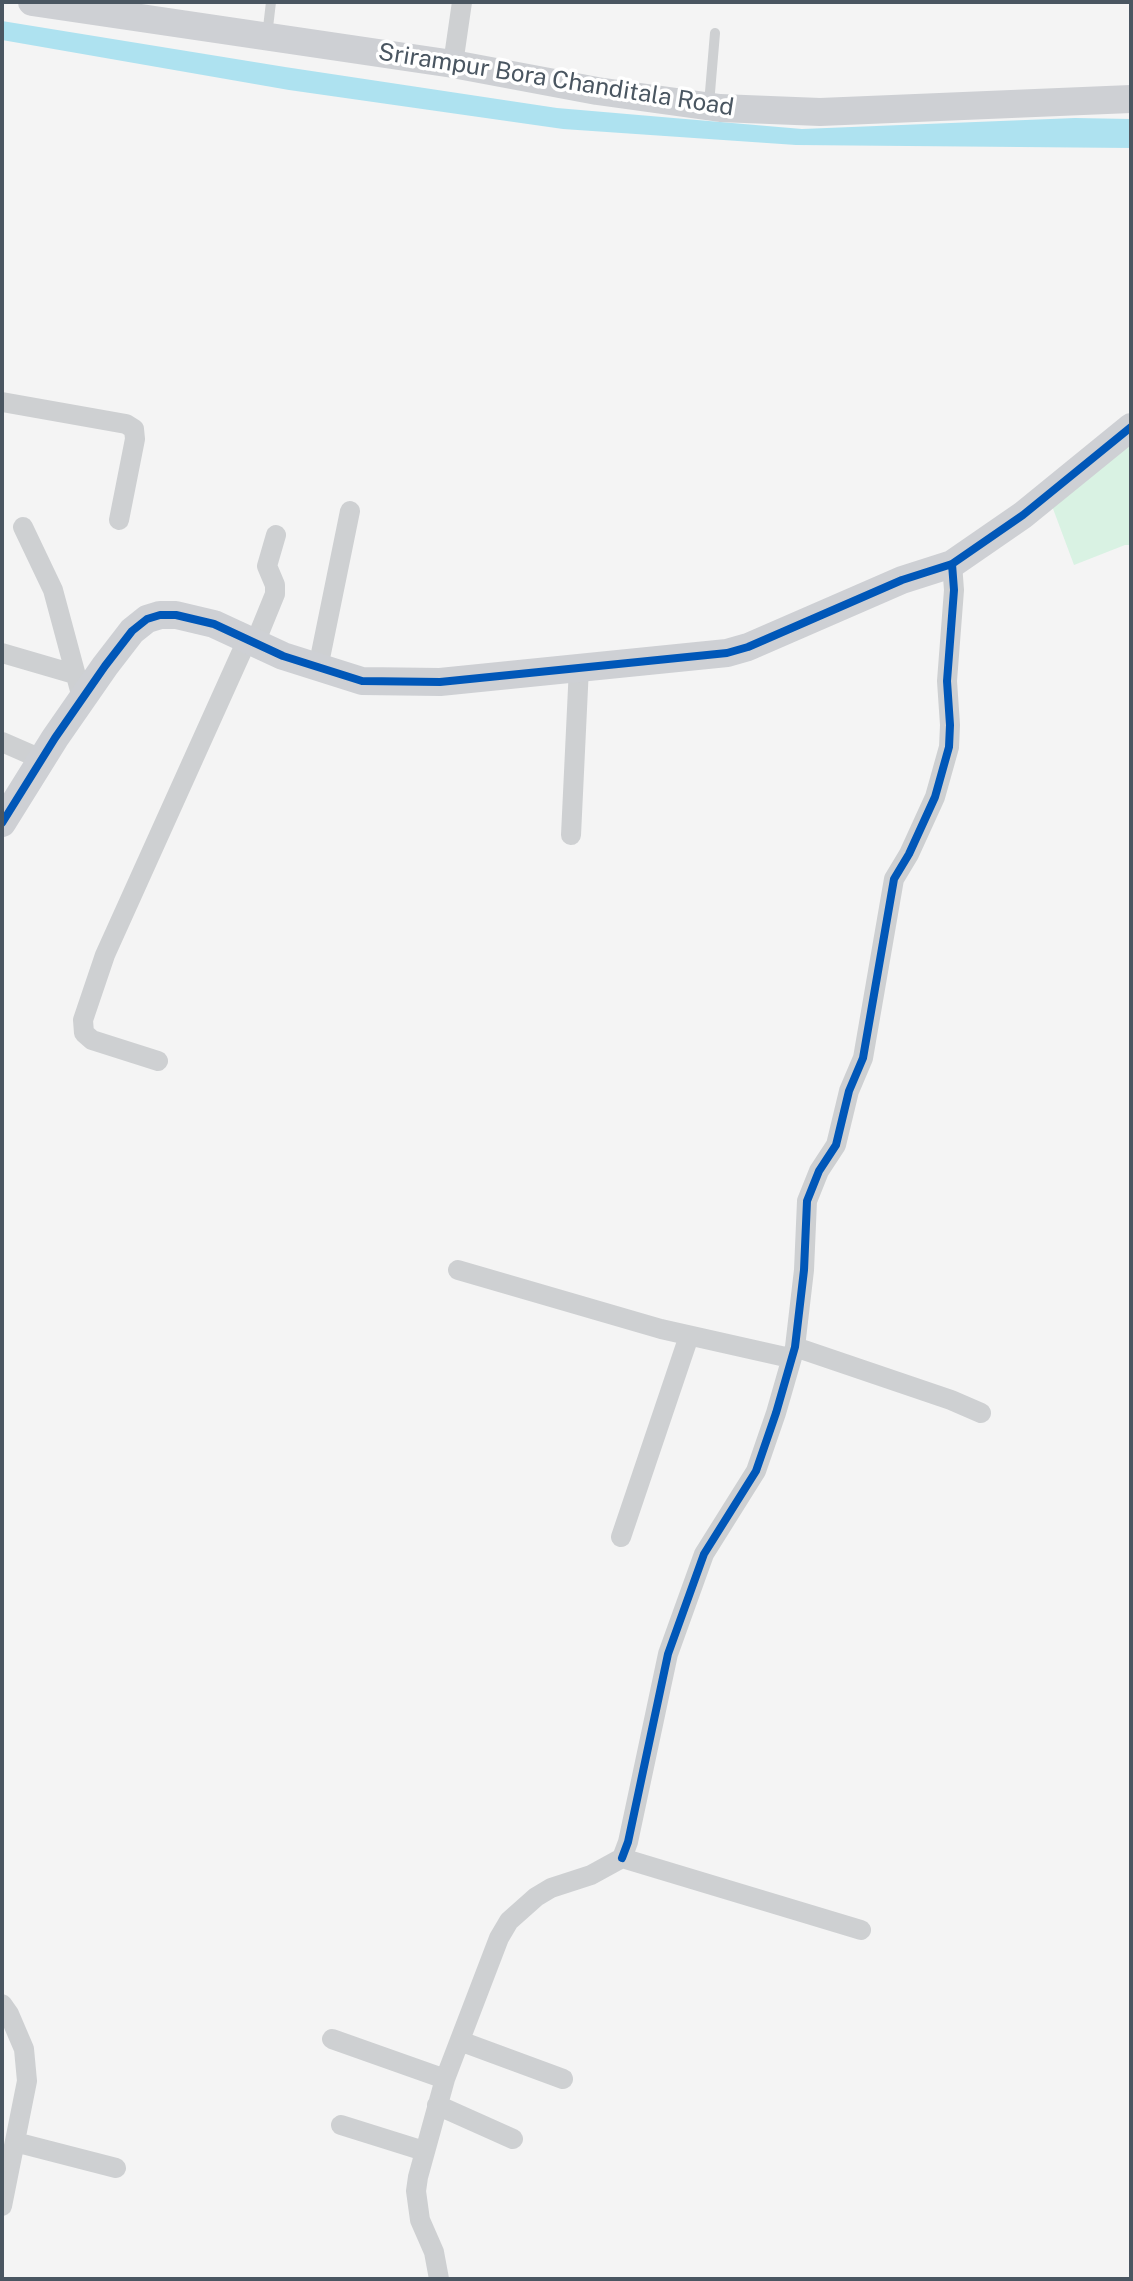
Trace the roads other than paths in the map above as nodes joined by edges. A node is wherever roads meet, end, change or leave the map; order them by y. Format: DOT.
graph roads {
  1 [pos="32,2"];
  2 [pos="271,2"];
  3 [pos="462,2"];
  4 [pos="715,33"];
  5 [pos="267,37"];
  6 [pos="453,64"];
  7 [pos="1131,99"];
  8 [pos="709,106"];
  9 [pos="2,402"];
  10 [pos="1131,427"];
  11 [pos="350,511"];
  12 [pos="119,520"];
  13 [pos="23,527"];
  14 [pos="276,535"];
  15 [pos="952,564"];
  16 [pos="251,641"];
  17 [pos="2,653"];
  18 [pos="579,667"];
  19 [pos="318,668"];
  20 [pos="78,686"];
  21 [pos="2,742"];
  22 [pos="41,759"];
  23 [pos="2,823"];
  24 [pos="571,835"];
  25 [pos="158,1061"];
  26 [pos="458,1270"];
  27 [pos="689,1336"];
  28 [pos="792,1352"];
  29 [pos="981,1413"];
  30 [pos="621,1537"];
  31 [pos="622,1858"];
  32 [pos="861,1930"];
  33 [pos="2,2004"];
  34 [pos="332,2039"];
  35 [pos="460,2041"];
  36 [pos="445,2079"];
  37 [pos="563,2079"];
  38 [pos="437,2105"];
  39 [pos="341,2125"];
  40 [pos="513,2139"];
  41 [pos="15,2142"];
  42 [pos="424,2151"];
  43 [pos="116,2168"];
  44 [pos="2,2206"];
  45 [pos="439,2279"];
  1 -- 5 [label="street, Srirampur Bora Chanditala Road"];
  2 -- 5 [label="lane"];
  3 -- 6 [label="street"];
  4 -- 8 [label="lane"];
  5 -- 6 [label="street, Srirampur Bora Chanditala Road"];
  6 -- 8 [label="street, Srirampur Bora Chanditala Road"];
  7 -- 8 [label="street, Srirampur Bora Chanditala Road"];
  9 -- 12 [label="street"];
  10 -- 15 [label="street"];
  11 -- 19 [label="street"];
  13 -- 20 [label="street"];
  14 -- 16 [label="street"];
  15 -- 18 [label="street"];
  15 -- 28 [label="street"];
  16 -- 19 [label="street"];
  16 -- 20 [label="street"];
  16 -- 25 [label="street"];
  17 -- 20 [label="street"];
  18 -- 19 [label="street"];
  18 -- 24 [label="street"];
  20 -- 22 [label="street"];
  21 -- 22 [label="street"];
  22 -- 23 [label="street"];
  26 -- 27 [label="street"];
  27 -- 28 [label="street"];
  27 -- 30 [label="street"];
  28 -- 29 [label="street"];
  28 -- 31 [label="street"];
  31 -- 32 [label="street"];
  31 -- 35 [label="street"];
  33 -- 41 [label="street"];
  34 -- 36 [label="street"];
  35 -- 36 [label="street"];
  35 -- 37 [label="street"];
  36 -- 38 [label="street"];
  38 -- 40 [label="street"];
  38 -- 42 [label="street"];
  39 -- 42 [label="street"];
  41 -- 43 [label="street"];
  41 -- 44 [label="street"];
  42 -- 45 [label="street"];
}
